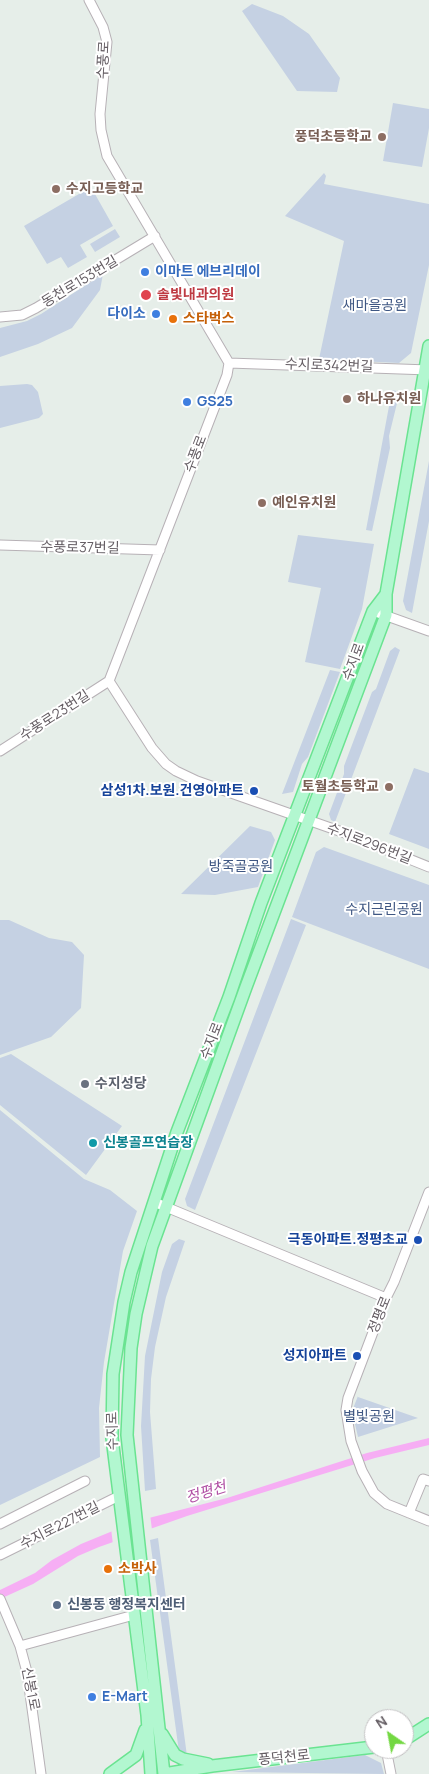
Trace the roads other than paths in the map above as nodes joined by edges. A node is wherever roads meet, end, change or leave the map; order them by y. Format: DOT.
graph roads {
  1 [pos="89,0"];
  2 [pos="155,236"];
  3 [pos="0,317"];
  4 [pos="429,346"];
  5 [pos="230,362"];
  6 [pos="427,370"];
  7 [pos="0,545"];
  8 [pos="160,550"];
  9 [pos="386,594"];
  10 [pos="373,611"];
  11 [pos="386,615"];
  12 [pos="429,631"];
  13 [pos="109,681"];
  14 [pos="0,751"];
  15 [pos="294,816"];
  16 [pos="308,822"];
  17 [pos="429,867"];
  18 [pos="429,1192"];
  19 [pos="154,1202"];
  20 [pos="167,1208"];
  21 [pos="386,1298"];
  22 [pos="429,1481"];
  23 [pos="85,1482"];
  24 [pos="120,1500"];
  25 [pos="408,1513"];
  26 [pos="429,1520"];
  27 [pos="0,1524"];
  28 [pos="0,1555"];
  29 [pos="2,1604"];
  30 [pos="134,1615"];
  31 [pos="20,1646"];
  32 [pos="147,1724"];
  33 [pos="429,1724"];
  34 [pos="159,1728"];
  35 [pos="414,1734"];
  36 [pos="364,1748"];
  37 [pos="388,1759"];
  38 [pos="212,1766"];
  39 [pos="189,1772"];
  40 [pos="41,1774"];
  41 [pos="110,1774"];
  42 [pos="151,1774"];
  43 [pos="164,1774"];
  44 [pos="391,1774"];
  1 -- 2 [label="street, 수풍로"];
  2 -- 3 [label="street, 동천로153번길"];
  2 -- 5 [label="street, 수풍로"];
  4 -- 6 [label="main road, 수지로"];
  5 -- 6 [label="street, 수지로342번길"];
  5 -- 8 [label="street, 수풍로"];
  6 -- 9 [label="main road, 수지로"];
  7 -- 8 [label="street, 수풍로37번길"];
  8 -- 13 [label="street, 수풍로"];
  9 -- 10 [label="main road, 수지로"];
  9 -- 11 [label="main road, 수지로"];
  10 -- 11 [label="street"];
  10 -- 15 [label="main road, 수지로"];
  11 -- 12 [label="street"];
  11 -- 16 [label="main road, 수지로"];
  13 -- 14 [label="street, 수풍로23번길"];
  13 -- 15 [label="street"];
  15 -- 16 [label="street"];
  15 -- 19 [label="main road, 수지로"];
  16 -- 17 [label="street, 수지로296번길"];
  16 -- 20 [label="main road, 수지로"];
  18 -- 21 [label="street, 정평로"];
  19 -- 20 [label="street"];
  19 -- 24 [label="main road, 수지로"];
  20 -- 21 [label="street"];
  20 -- 34 [label="main road, 수지로"];
  21 -- 25 [label="street, 정평로"];
  22 -- 25 [label="street"];
  23 -- 27 [label="street"];
  24 -- 28 [label="street, 수지로227번길"];
  24 -- 30 [label="main road, 수지로"];
  25 -- 26 [label="street"];
  29 -- 31 [label="street, 신봉1로"];
  30 -- 31 [label="street"];
  30 -- 32 [label="main road"];
  31 -- 40 [label="street, 신봉1로"];
  32 -- 41 [label="main road"];
  32 -- 42 [label="main road"];
  33 -- 35 [label="main road"];
  34 -- 38 [label="main road"];
  34 -- 43 [label="main road"];
  36 -- 38 [label="main road, 풍덕천로"];
  37 -- 44 [label="street"];
  38 -- 39 [label="main road, 풍덕천로"];
  39 -- 43 [label="main road, 풍덕천로"];
}
